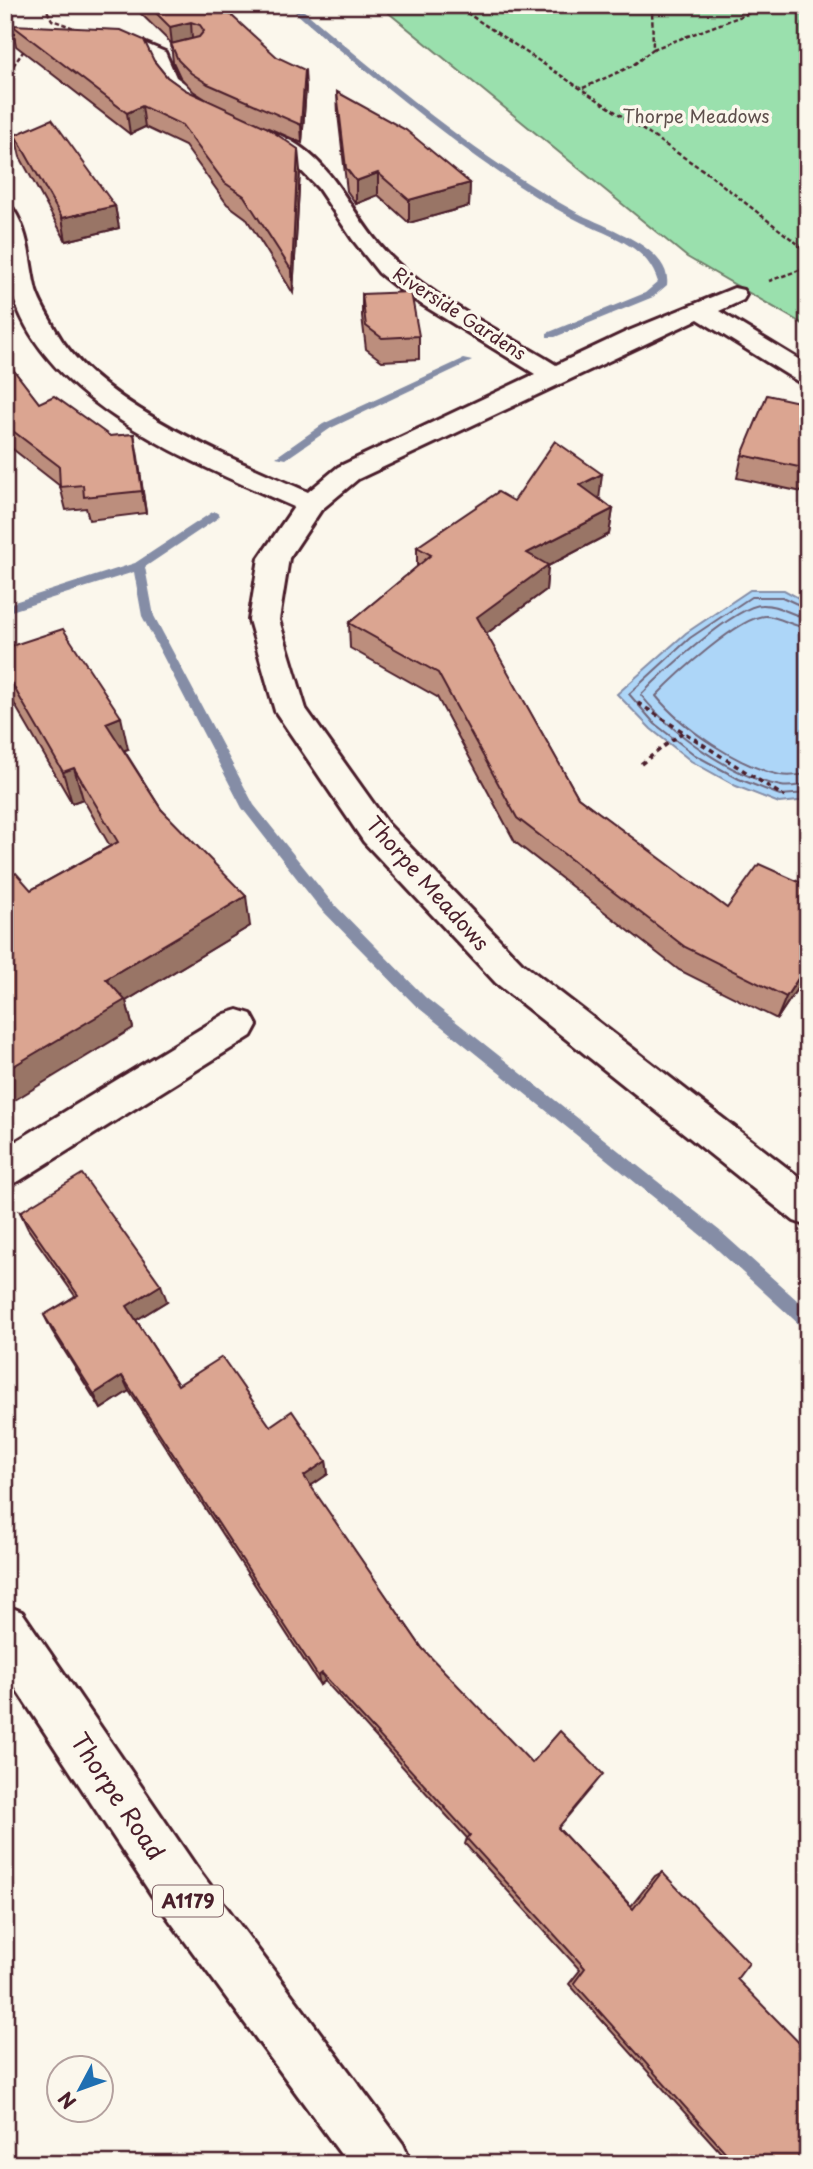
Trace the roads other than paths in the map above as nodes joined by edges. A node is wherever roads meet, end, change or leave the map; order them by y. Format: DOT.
graph roads {
  1 [pos="132,44"];
  2 [pos="181,51"];
  3 [pos="158,56"];
  4 [pos="5,214"];
  5 [pos="734,295"];
  6 [pos="700,310"];
  7 [pos="556,376"];
  8 [pos="808,376"];
  9 [pos="311,505"];
  10 [pos="238,1025"];
  11 [pos="5,1169"];
  12 [pos="808,1208"];
  13 [pos="5,1629"];
  14 [pos="383,2164"];
  1 -- 3 [label="street"];
  2 -- 3 [label="street"];
  3 -- 7 [label="street, Riverside Gardens"];
  4 -- 9 [label="street"];
  5 -- 6 [label="street, Thorpe Meadows"];
  6 -- 7 [label="street, Thorpe Meadows"];
  6 -- 8 [label="street"];
  7 -- 9 [label="street, Thorpe Meadows"];
  9 -- 12 [label="street, Thorpe Meadows"];
  10 -- 11 [label="street"];
  13 -- 14 [label="street, Thorpe Road / A1179"];
}
